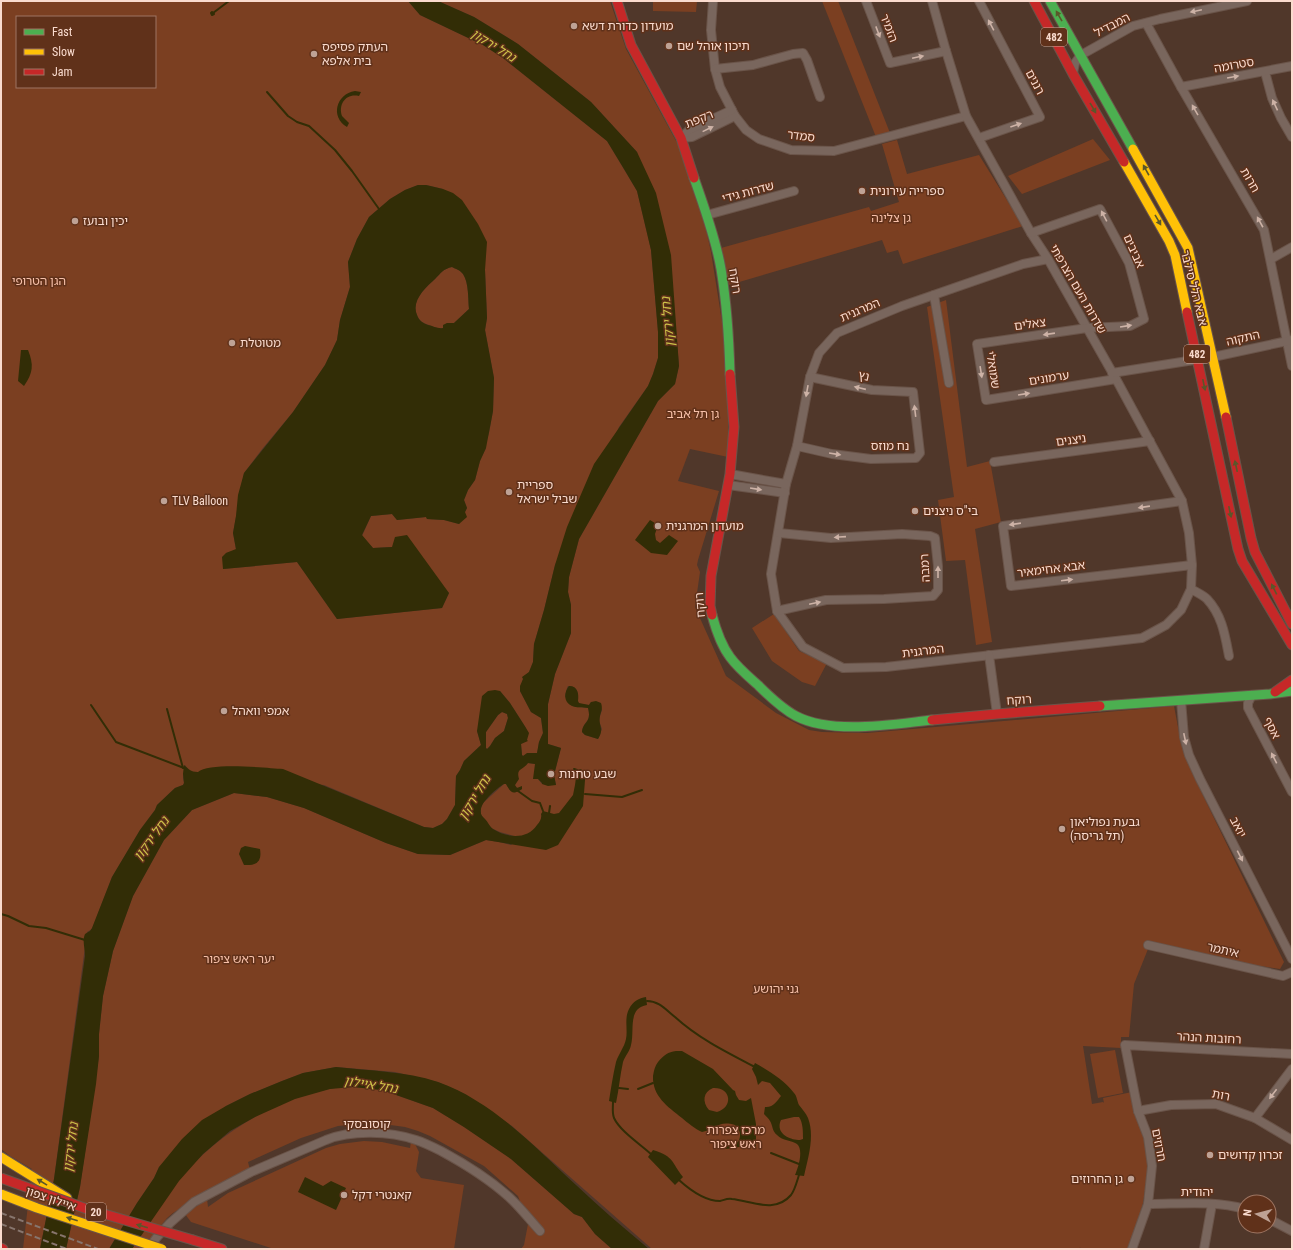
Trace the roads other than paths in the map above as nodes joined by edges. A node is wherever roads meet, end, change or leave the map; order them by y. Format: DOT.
graph roads {
  1 [pos="617,1"];
  2 [pos="713,1"];
  3 [pos="866,1"];
  4 [pos="932,1"];
  5 [pos="979,1"];
  6 [pos="1034,1"];
  7 [pos="1050,1"];
  8 [pos="1248,1"];
  9 [pos="1146,22"];
  10 [pos="946,52"];
  11 [pos="1081,55"];
  12 [pos="1292,66"];
  13 [pos="716,70"];
  14 [pos="1265,72"];
  15 [pos="1073,74"];
  16 [pos="1181,86"];
  17 [pos="820,97"];
  18 [pos="733,113"];
  19 [pos="966,116"];
  20 [pos="1292,137"];
  21 [pos="681,138"];
  22 [pos="979,138"];
  23 [pos="794,192"];
  24 [pos="708,215"];
  25 [pos="1031,233"];
  26 [pos="1292,247"];
  27 [pos="1048,259"];
  28 [pos="1271,259"];
  29 [pos="934,295"];
  30 [pos="1087,328"];
  31 [pos="1289,340"];
  32 [pos="977,344"];
  33 [pos="1213,357"];
  34 [pos="1198,359"];
  35 [pos="1292,366"];
  36 [pos="1114,376"];
  37 [pos="810,377"];
  38 [pos="949,383"];
  39 [pos="913,392"];
  40 [pos="986,400"];
  41 [pos="1150,441"];
  42 [pos="797,446"];
  43 [pos="994,462"];
  44 [pos="730,474"];
  45 [pos="728,484"];
  46 [pos="786,484"];
  47 [pos="785,494"];
  48 [pos="1182,501"];
  49 [pos="779,532"];
  50 [pos="1192,565"];
  51 [pos="1191,589"];
  52 [pos="777,611"];
  53 [pos="1292,624"];
  54 [pos="1292,645"];
  55 [pos="989,655"];
  56 [pos="1229,656"];
  57 [pos="1292,680"];
  58 [pos="1292,691"];
  59 [pos="1274,693"];
  60 [pos="1252,695"];
  61 [pos="1181,700"];
  62 [pos="997,714"];
  63 [pos="1292,792"];
  64 [pos="1148,945"];
  65 [pos="1292,959"];
  66 [pos="1292,972"];
  67 [pos="1125,1045"];
  68 [pos="1292,1054"];
  69 [pos="1292,1069"];
  70 [pos="1138,1111"];
  71 [pos="1255,1118"];
  72 [pos="1292,1140"];
  73 [pos="1,1157"];
  74 [pos="1,1178"];
  75 [pos="1,1194"];
  76 [pos="1148,1204"];
  77 [pos="1212,1204"];
  78 [pos="1237,1207"];
  79 [pos="87,1209"];
  80 [pos="1277,1223"];
  81 [pos="540,1231"];
  82 [pos="1292,1231"];
  83 [pos="148,1249"];
  84 [pos="162,1249"];
  85 [pos="222,1249"];
  86 [pos="1132,1249"];
  87 [pos="1204,1249"];
  1 -- 21 [label="main road, רוקח"];
  2 -- 13 [label="street, סמדר"];
  3 -- 10 [label="street, הזמיר, one-way"];
  4 -- 10 [label="street, שדרות העם הצרפתי"];
  22 -- 5 [label="street, רננים, one-way"];
  6 -- 15 [label="main road, אבא הלל סילבר / 482"];
  11 -- 7 [label="main road, אבא הלל סילבר / 482, one-way"];
  8 -- 9 [label="street, המבדיל, one-way"];
  9 -- 11 [label="street, המבדיל"];
  9 -- 16 [label="street, חרות"];
  10 -- 19 [label="street, שדרות העם הצרפתי"];
  11 -- 15 [label="street"];
  33 -- 11 [label="main road, אבא הלל סילבר / 482, one-way"];
  12 -- 14 [label="street, סטרומה"];
  13 -- 17 [label="street"];
  13 -- 18 [label="street, סמדר"];
  16 -- 14 [label="street, סטרומה, one-way"];
  20 -- 14 [label="street, one-way"];
  15 -- 34 [label="main road, אבא הלל סילבר / 482, one-way"];
  28 -- 16 [label="street, חרות, one-way"];
  18 -- 19 [label="street, סמדר"];
  18 -- 21 [label="street, רקפת"];
  19 -- 22 [label="street, שדרות העם הצרפתי"];
  21 -- 24 [label="main road, רוקח"];
  22 -- 25 [label="street, שדרות העם הצרפתי"];
  23 -- 24 [label="street, שדרות גידי"];
  24 -- 44 [label="main road, רוקח"];
  25 -- 27 [label="street, שדרות העם הצרפתי"];
  30 -- 25 [label="street, אביבים, one-way"];
  26 -- 28 [label="street"];
  27 -- 29 [label="street, המרגנית"];
  27 -- 30 [label="street, שדרות העם הצרפתי"];
  28 -- 31 [label="street, חרות"];
  29 -- 37 [label="street, המרגנית"];
  29 -- 38 [label="street"];
  30 -- 32 [label="street, צאלים, one-way"];
  30 -- 36 [label="street, שדרות העם הצרפתי"];
  31 -- 33 [label="street, התקוה"];
  31 -- 35 [label="street, חרות"];
  32 -- 40 [label="street, שמואלי, one-way"];
  33 -- 34 [label="street, התקוה"];
  53 -- 33 [label="main road, אבא הלל סילבר / 482, one-way"];
  34 -- 36 [label="street, התקוה"];
  34 -- 54 [label="main road, אבא הלל סילבר / 482, one-way"];
  40 -- 36 [label="street, ערמונים, one-way"];
  36 -- 41 [label="street, שדרות העם הצרפתי"];
  39 -- 37 [label="street, נץ, one-way"];
  37 -- 42 [label="street, המרגנית, one-way"];
  42 -- 39 [label="street, נח מוזס, one-way"];
  41 -- 43 [label="street, ניצנים"];
  41 -- 48 [label="street, שדרות העם הצרפתי"];
  42 -- 46 [label="street, המרגנית"];
  44 -- 45 [label="main road, רוקח"];
  44 -- 46 [label="street"];
  45 -- 47 [label="street, one-way"];
  45 -- 62 [label="main road, רוקח"];
  46 -- 47 [label="street, המרגנית"];
  47 -- 49 [label="street, המרגנית"];
  48 -- 50 [label="street, שדרות העם הצרפתי"];
  48 -- 50 [label="street, אבא אחימאיר, one-way"];
  49 -- 52 [label="street, המרגנית"];
  52 -- 49 [label="street, רמבה, one-way"];
  50 -- 51 [label="street, שדרות העם הצרפתי"];
  51 -- 55 [label="street, המרגנית"];
  51 -- 56 [label="street"];
  52 -- 55 [label="street, המרגנית"];
  55 -- 62 [label="street"];
  57 -- 59 [label="main road"];
  58 -- 59 [label="main road, רוקח"];
  59 -- 60 [label="main road, רוקח"];
  60 -- 61 [label="main road, רוקח"];
  63 -- 60 [label="street, אסף, one-way"];
  61 -- 62 [label="main road, רוקח"];
  61 -- 65 [label="street, יואב, one-way"];
  64 -- 66 [label="street, איתמר"];
  67 -- 68 [label="street, רחובות הנהר"];
  67 -- 70 [label="street, חרוזים"];
  69 -- 71 [label="street, one-way"];
  70 -- 71 [label="street, רות"];
  70 -- 76 [label="street, חרוזים"];
  71 -- 72 [label="street, רות"];
  79 -- 73 [label="main road, one-way, bridge"];
  74 -- 79 [label="main road, 20, bridge"];
  84 -- 75 [label="main road, איילון צפון / 20, one-way, bridge"];
  76 -- 77 [label="street, יהודית"];
  76 -- 86 [label="street, חרוזים"];
  77 -- 78 [label="street, יהודית"];
  77 -- 87 [label="street"];
  85 -- 79 [label="main road, 20, one-way, bridge"];
  80 -- 82 [label="street"];
  81 -- 83 [label="street, קוסובסקי"];
}
